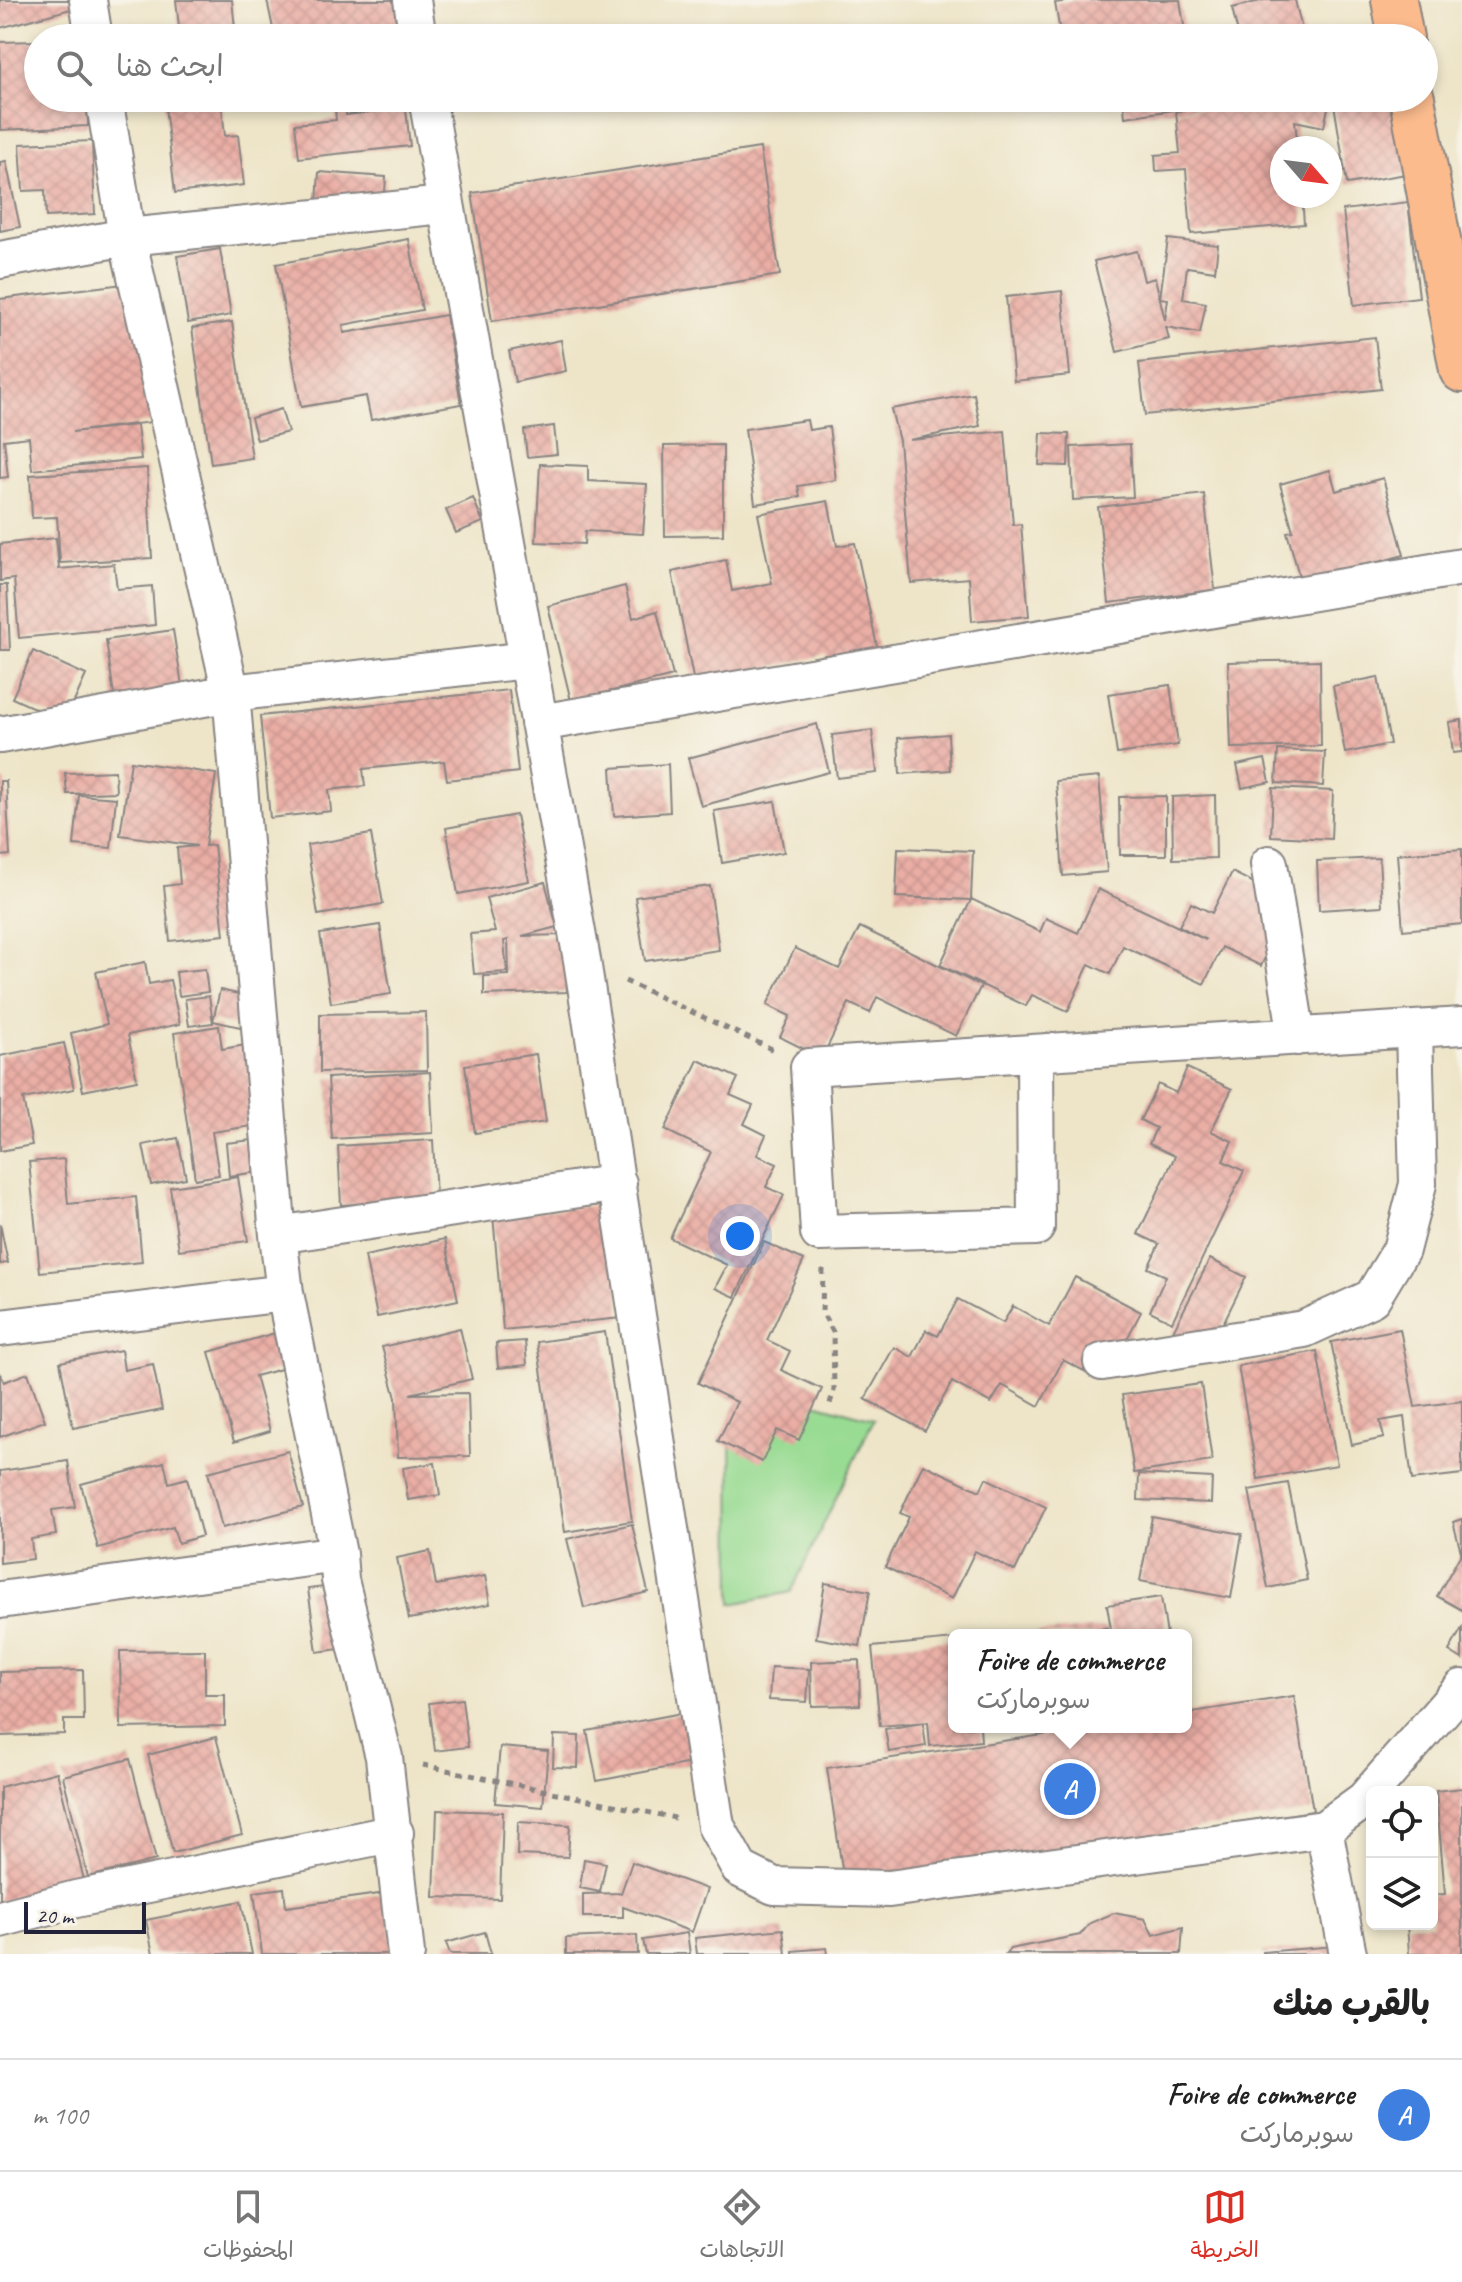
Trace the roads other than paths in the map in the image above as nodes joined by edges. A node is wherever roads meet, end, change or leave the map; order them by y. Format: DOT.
graph roads {
  1 [pos="88,0"];
  2 [pos="412,0"];
  3 [pos="1394,0"];
  4 [pos="92,24"];
  5 [pos="416,24"];
  6 [pos="1398,24"];
  7 [pos="106,112"];
  8 [pos="429,112"];
  9 [pos="1415,112"];
  10 [pos="444,205"];
  11 [pos="127,237"];
  12 [pos="0,260"];
  13 [pos="1462,370"];
  14 [pos="1462,567"];
  15 [pos="528,660"];
  16 [pos="231,693"];
  17 [pos="539,723"];
  18 [pos="0,735"];
  19 [pos="1269,864"];
  20 [pos="1462,1026"];
  21 [pos="1414,1030"];
  22 [pos="1297,1037"];
  23 [pos="1035,1054"];
  24 [pos="618,1183"];
  25 [pos="278,1235"];
  26 [pos="285,1293"];
  27 [pos="0,1328"];
  28 [pos="1102,1362"];
  29 [pos="338,1554"];
  30 [pos="0,1600"];
  31 [pos="1462,1688"];
  32 [pos="1324,1829"];
  33 [pos="395,1833"];
  34 [pos="0,1919"];
  35 [pos="406,1954"];
  36 [pos="1348,1954"];
  1 -- 4 [label="street"];
  2 -- 5 [label="street"];
  3 -- 6 [label="main road"];
  7 -- 11 [label="street"];
  8 -- 10 [label="street"];
  9 -- 13 [label="main road"];
  10 -- 11 [label="street"];
  10 -- 15 [label="street"];
  11 -- 12 [label="street"];
  11 -- 16 [label="street"];
  14 -- 17 [label="street"];
  15 -- 16 [label="street"];
  15 -- 17 [label="street"];
  16 -- 18 [label="street"];
  16 -- 25 [label="street"];
  17 -- 24 [label="street"];
  19 -- 22 [label="street"];
  20 -- 21 [label="street"];
  21 -- 22 [label="street"];
  21 -- 28 [label="street"];
  22 -- 23 [label="street"];
  23 -- 23 [label="street"];
  24 -- 25 [label="street"];
  24 -- 32 [label="street"];
  25 -- 26 [label="street"];
  26 -- 27 [label="street"];
  26 -- 29 [label="street"];
  29 -- 30 [label="street"];
  29 -- 33 [label="street"];
  31 -- 32 [label="street"];
  32 -- 36 [label="street"];
  33 -- 34 [label="street"];
  33 -- 35 [label="street"];
}
